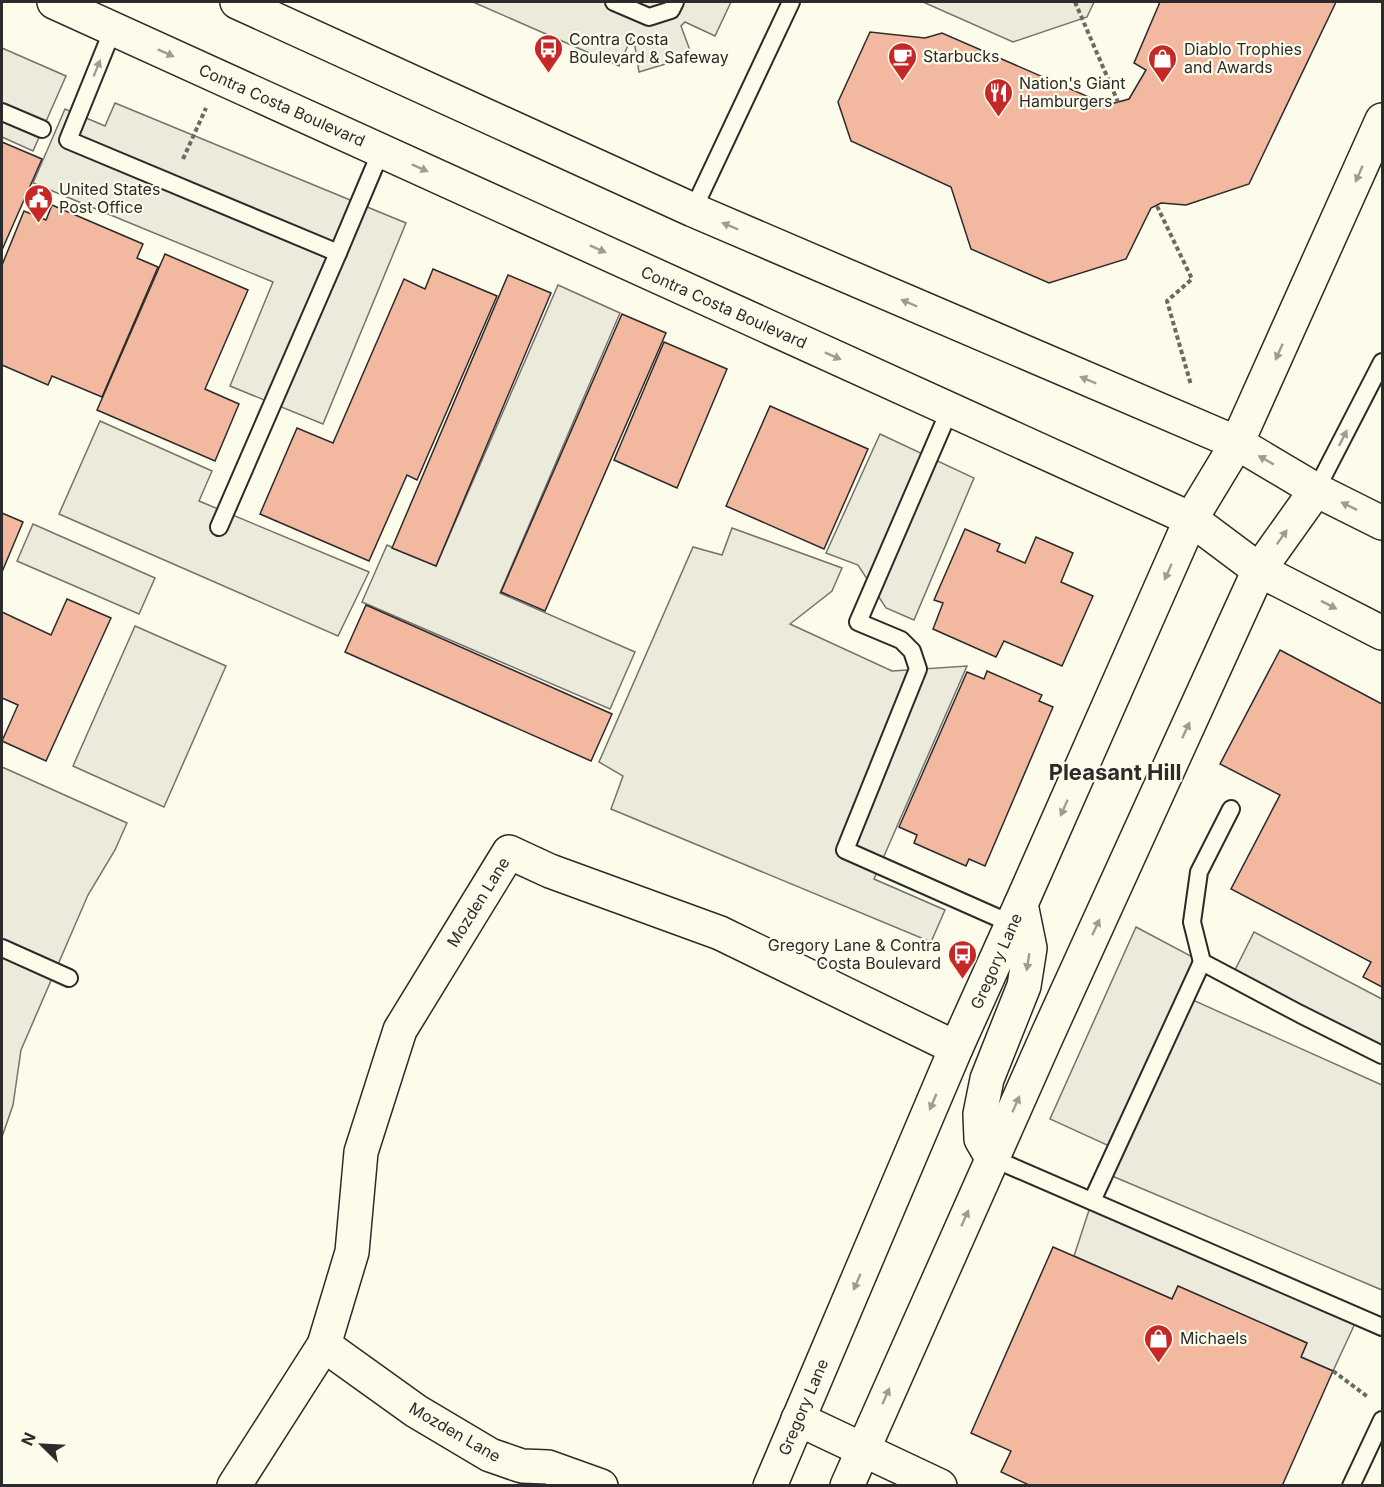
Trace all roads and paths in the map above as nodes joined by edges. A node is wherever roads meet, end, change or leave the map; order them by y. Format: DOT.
graph roads {
  1 [pos="54,2"];
  2 [pos="237,2"];
  3 [pos="614,2"];
  4 [pos="675,2"];
  5 [pos="791,2"];
  6 [pos="1075,2"];
  7 [pos="113,29"];
  8 [pos="220,77"];
  9 [pos="1118,102"];
  10 [pos="2,111"];
  11 [pos="1383,120"];
  12 [pos="42,129"];
  13 [pos="381,151"];
  14 [pos="172,184"];
  15 [pos="1157,206"];
  16 [pos="693,210"];
  17 [pos="338,254"];
  18 [pos="1383,362"];
  19 [pos="950,409"];
  20 [pos="1204,429"];
  21 [pos="1237,443"];
  22 [pos="1316,490"];
  23 [pos="1191,519"];
  24 [pos="1383,523"];
  25 [pos="219,527"];
  26 [pos="1259,570"];
  27 [pos="1383,633"];
  28 [pos="1231,809"];
  29 [pos="1017,914"];
  30 [pos="2,948"];
  31 [pos="1202,962"];
  32 [pos="69,978"];
  33 [pos="956,1048"];
  34 [pos="1383,1054"];
  35 [pos="992,1158"];
  36 [pos="1092,1201"];
  37 [pos="1383,1327"];
  38 [pos="324,1345"];
  39 [pos="1333,1371"];
  40 [pos="1374,1402"];
  41 [pos="798,1419"];
  42 [pos="1383,1420"];
  43 [pos="862,1449"];
  44 [pos="234,1485"];
  45 [pos="601,1485"];
  46 [pos="770,1485"];
  47 [pos="847,1485"];
  48 [pos="940,1485"];
  49 [pos="1351,1485"];
  1 -- 7 [label="main road, Contra Costa Boulevard"];
  2 -- 16 [label="main road"];
  3 -- 4 [label="lane"];
  5 -- 16 [label="lane"];
  6 -- 9 [label="path"];
  7 -- 8 [label="main road, Contra Costa Boulevard, one-way"];
  14 -- 7 [label="lane, one-way"];
  8 -- 13 [label="main road, Contra Costa Boulevard"];
  8 -- 14 [label="path"];
  10 -- 12 [label="lane"];
  11 -- 21 [label="main road, Gregory Lane, one-way"];
  13 -- 17 [label="lane"];
  13 -- 19 [label="main road, Contra Costa Boulevard, one-way"];
  14 -- 17 [label="lane"];
  15 -- 20 [label="path"];
  20 -- 16 [label="main road, one-way"];
  17 -- 25 [label="lane"];
  22 -- 18 [label="lane, one-way"];
  19 -- 23 [label="main road, Contra Costa Boulevard"];
  19 -- 29 [label="lane"];
  20 -- 21 [label="main road"];
  22 -- 21 [label="main road, one-way"];
  21 -- 23 [label="main road, Gregory Lane"];
  24 -- 22 [label="main road, one-way"];
  26 -- 22 [label="main road, one-way"];
  23 -- 26 [label="main road, Contra Costa Boulevard"];
  23 -- 29 [label="main road, Gregory Lane, one-way"];
  26 -- 27 [label="main road, Contra Costa Boulevard, one-way"];
  35 -- 26 [label="main road, one-way"];
  28 -- 31 [label="lane"];
  29 -- 33 [label="main road, Gregory Lane"];
  29 -- 35 [label="main road, one-way"];
  30 -- 32 [label="lane"];
  31 -- 34 [label="lane"];
  31 -- 36 [label="lane"];
  33 -- 38 [label="main road, Mozden Lane"];
  33 -- 41 [label="main road, Gregory Lane, one-way"];
  35 -- 36 [label="lane"];
  43 -- 35 [label="main road, one-way"];
  36 -- 37 [label="lane"];
  38 -- 44 [label="main road, Mozden Lane"];
  38 -- 45 [label="main road, Mozden Lane"];
  39 -- 40 [label="path"];
  41 -- 43 [label="main road"];
  41 -- 46 [label="main road, Gregory Lane"];
  42 -- 49 [label="lane"];
  43 -- 47 [label="main road"];
  43 -- 48 [label="main road"];
}
